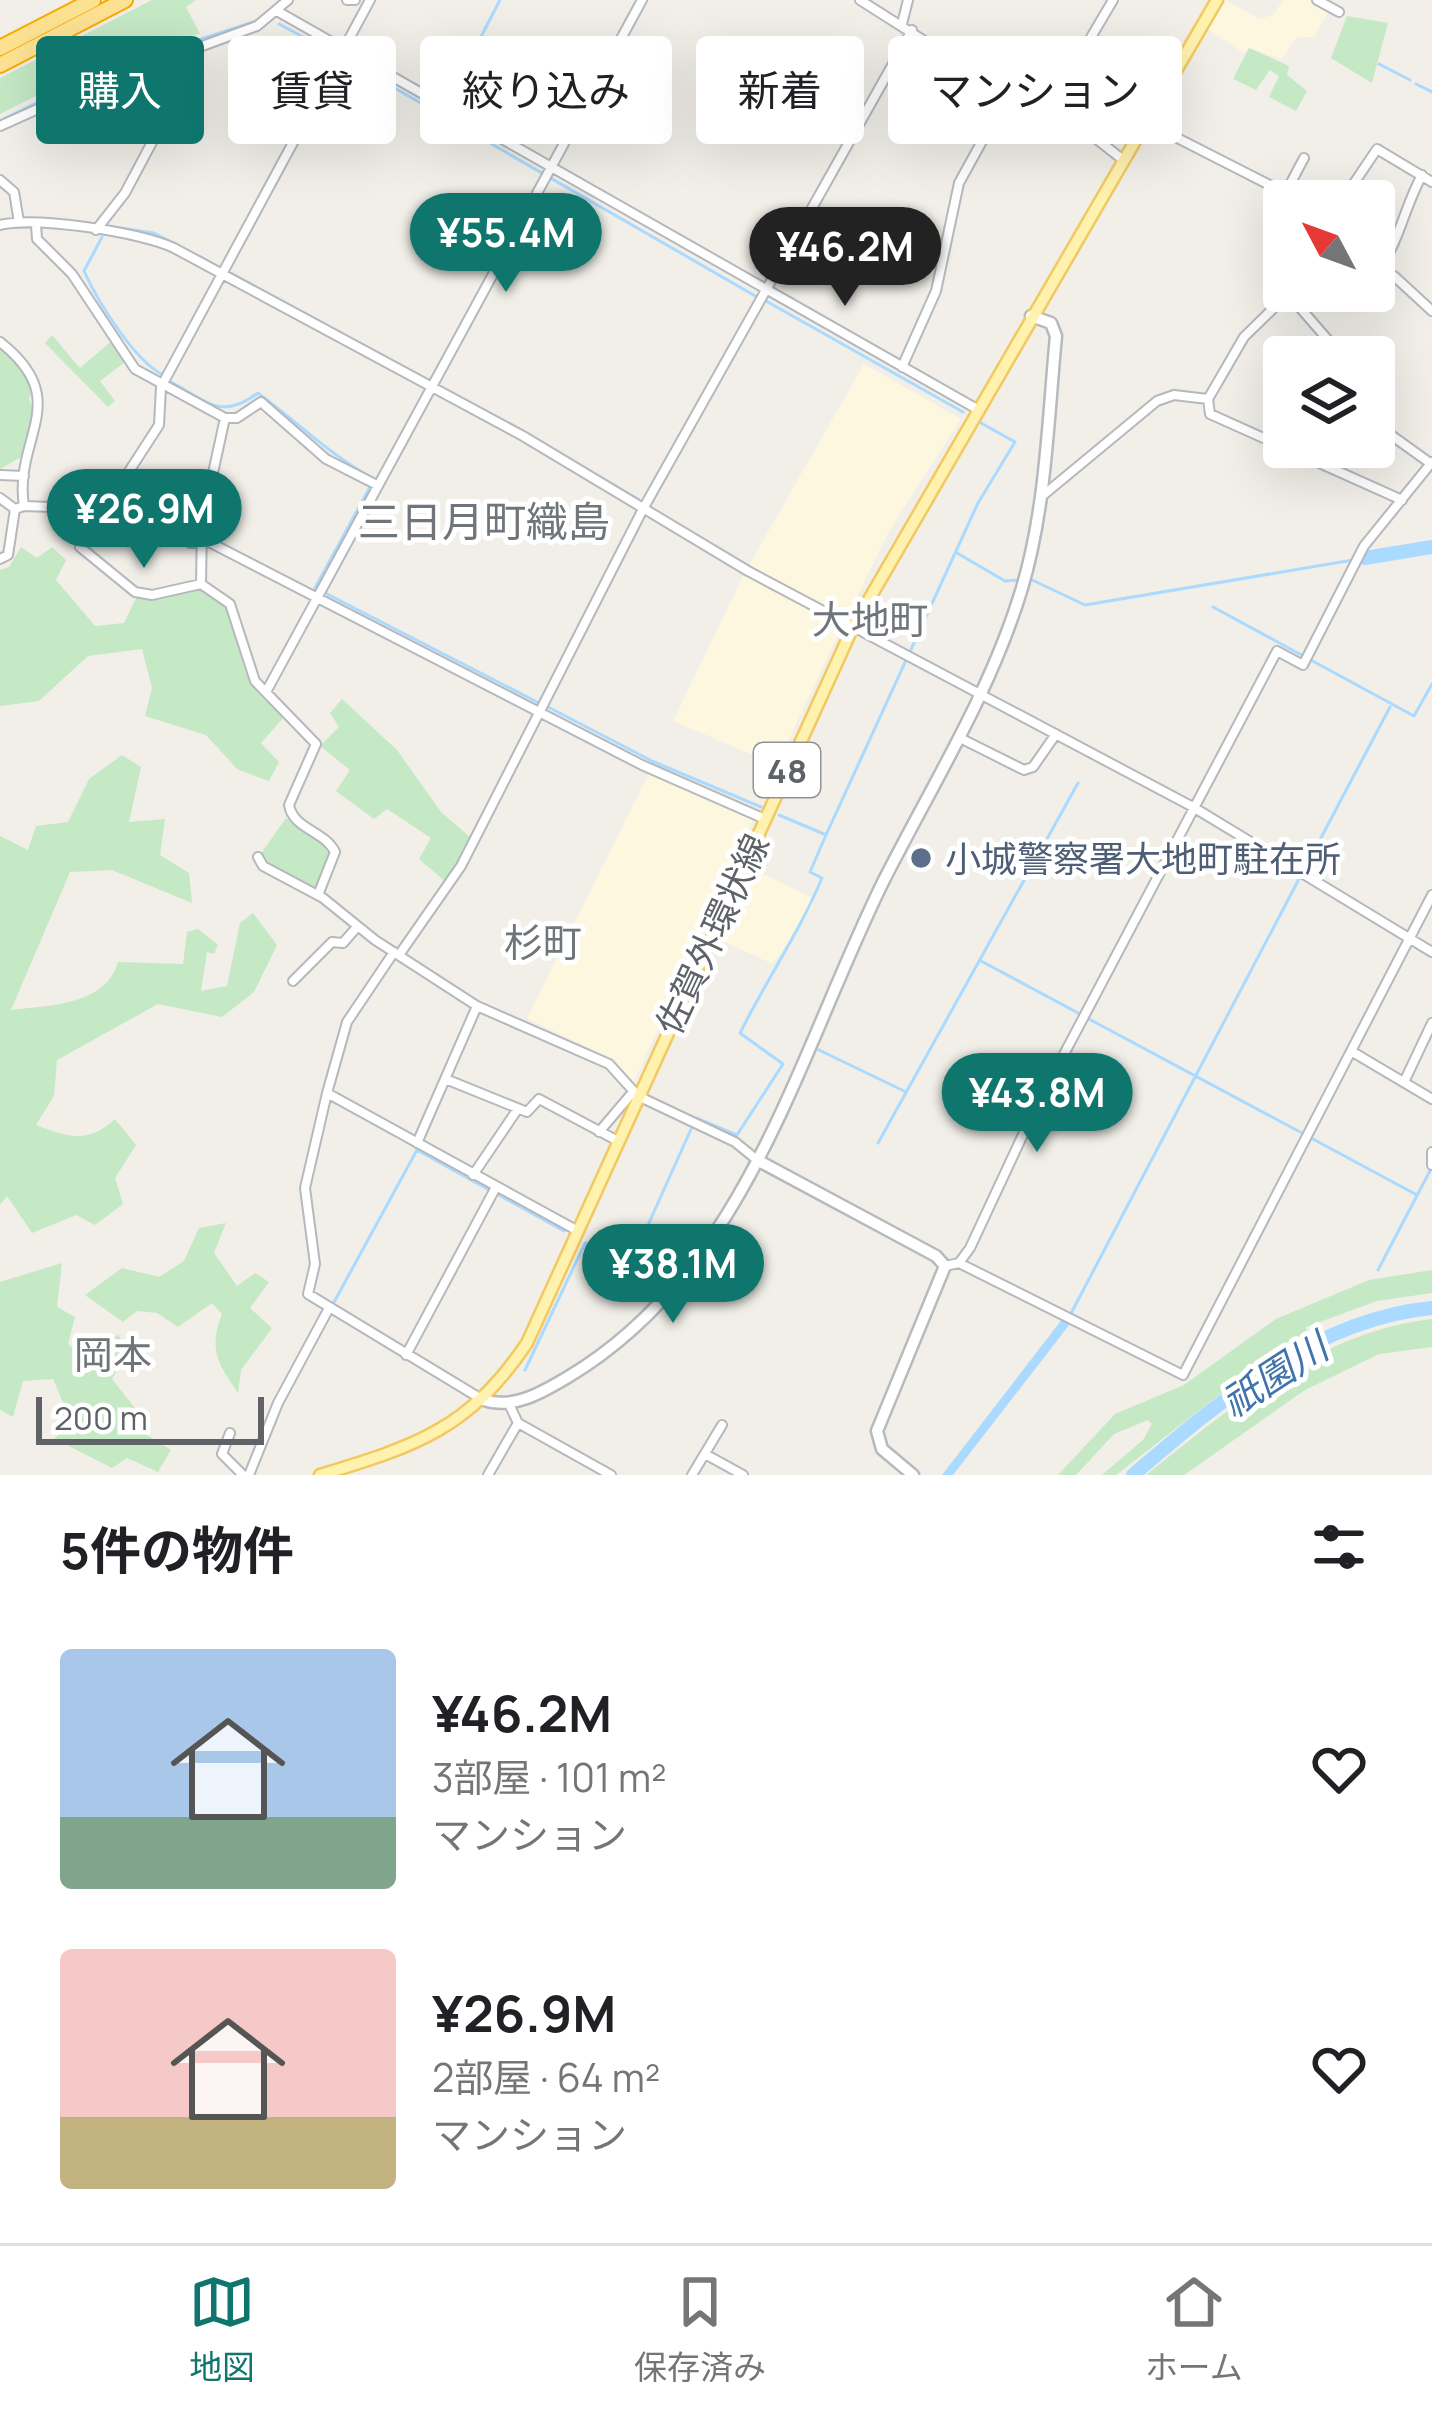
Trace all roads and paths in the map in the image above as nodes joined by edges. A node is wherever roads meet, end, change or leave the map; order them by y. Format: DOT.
graph roads {
  1 [pos="93,0"];
  2 [pos="125,0"];
  3 [pos="288,0"];
  4 [pos="370,0"];
  5 [pos="642,0"];
  6 [pos="860,0"];
  7 [pos="908,0"];
  8 [pos="1113,0"];
  9 [pos="1217,0"];
  10 [pos="1317,0"];
  11 [pos="277,11"];
  12 [pos="1339,12"];
  13 [pos="902,24"];
  14 [pos="912,30"];
  15 [pos="320,36"];
  16 [pos="351,36"];
  17 [pos="921,36"];
  18 [pos="1094,36"];
  19 [pos="204,46"];
  20 [pos="0,48"];
  21 [pos="1182,58"];
  22 [pos="0,65"];
  23 [pos="396,80"];
  24 [pos="36,110"];
  25 [pos="0,126"];
  26 [pos="1182,140"];
  27 [pos="151,144"];
  28 [pos="293,144"];
  29 [pos="982,144"];
  30 [pos="1103,144"];
  31 [pos="1131,144"];
  32 [pos="1304,158"];
  33 [pos="1122,159"];
  34 [pos="552,169"];
  35 [pos="1422,176"];
  36 [pos="0,180"];
  37 [pos="1263,180"];
  38 [pos="1292,180"];
  39 [pos="1356,180"];
  40 [pos="1432,182"];
  41 [pos="19,222"];
  42 [pos="0,225"];
  43 [pos="36,225"];
  44 [pos="96,230"];
  45 [pos="1395,246"];
  46 [pos="223,274"];
  47 [pos="1395,281"];
  48 [pos="766,289"];
  49 [pos="1432,311"];
  50 [pos="1270,312"];
  51 [pos="1306,312"];
  52 [pos="1031,316"];
  53 [pos="1325,336"];
  54 [pos="0,343"];
  55 [pos="902,368"];
  56 [pos="161,387"];
  57 [pos="430,387"];
  58 [pos="1208,399"];
  59 [pos="977,409"];
  60 [pos="225,418"];
  61 [pos="1395,438"];
  62 [pos="1431,463"];
  63 [pos="0,475"];
  64 [pos="24,476"];
  65 [pos="376,485"];
  66 [pos="0,498"];
  67 [pos="1039,498"];
  68 [pos="1402,500"];
  69 [pos="106,502"];
  70 [pos="20,508"];
  71 [pos="643,508"];
  72 [pos="92,525"];
  73 [pos="201,542"];
  74 [pos="0,559"];
  75 [pos="201,584"];
  76 [pos="316,599"];
  77 [pos="853,627"];
  78 [pos="266,692"];
  79 [pos="980,694"];
  80 [pos="540,712"];
  81 [pos="1056,734"];
  82 [pos="960,738"];
  83 [pos="1193,806"];
  84 [pos="765,819"];
  85 [pos="258,857"];
  86 [pos="318,895"];
  87 [pos="1432,895"];
  88 [pos="358,927"];
  89 [pos="1409,939"];
  90 [pos="1432,952"];
  91 [pos="397,953"];
  92 [pos="293,981"];
  93 [pos="477,1006"];
  94 [pos="1432,1023"];
  95 [pos="1352,1051"];
  96 [pos="448,1080"];
  97 [pos="1404,1082"];
  98 [pos="327,1093"];
  99 [pos="635,1095"];
  100 [pos="1432,1099"];
  101 [pos="517,1110"];
  102 [pos="598,1132"];
  103 [pos="618,1141"];
  104 [pos="417,1143"];
  105 [pos="1432,1152"];
  106 [pos="757,1160"];
  107 [pos="1432,1165"];
  108 [pos="473,1175"];
  109 [pos="496,1187"];
  110 [pos="578,1232"];
  111 [pos="952,1265"];
  112 [pos="328,1310"];
  113 [pos="406,1355"];
  114 [pos="484,1400"];
  115 [pos="509,1404"];
  116 [pos="518,1423"];
  117 [pos="722,1424"];
  118 [pos="230,1433"];
  119 [pos="705,1454"];
  120 [pos="246,1475"];
  121 [pos="320,1475"];
  122 [pos="488,1475"];
  123 [pos="611,1475"];
  124 [pos="692,1475"];
  125 [pos="743,1475"];
  126 [pos="914,1475"];
  1 -- 20 [label="highway"];
  2 -- 22 [label="highway"];
  3 -- 11 [label="street"];
  4 -- 16 [label="street"];
  5 -- 34 [label="street"];
  6 -- 13 [label="street"];
  7 -- 13 [label="street"];
  8 -- 18 [label="street"];
  9 -- 21 [label="main road, 佐賀外環状線 / 48"];
  10 -- 12 [label="street"];
  11 -- 15 [label="street"];
  11 -- 19 [label="street"];
  13 -- 14 [label="street"];
  14 -- 17 [label="street"];
  14 -- 48 [label="street"];
  23 -- 34 [label="street"];
  24 -- 25 [label="street"];
  26 -- 37 [label="street"];
  27 -- 44 [label="street"];
  28 -- 46 [label="street"];
  29 -- 55 [label="street"];
  30 -- 33 [label="street"];
  31 -- 33 [label="main road, 佐賀外環状線 / 48"];
  32 -- 38 [label="street"];
  33 -- 52 [label="main road, 佐賀外環状線 / 48"];
  34 -- 48 [label="street"];
  34 -- 57 [label="street"];
  35 -- 39 [label="street"];
  35 -- 40 [label="street"];
  35 -- 45 [label="street"];
  36 -- 41 [label="street"];
  41 -- 42 [label="street"];
  41 -- 43 [label="street"];
  43 -- 44 [label="street"];
  43 -- 56 [label="street"];
  44 -- 46 [label="street"];
  46 -- 56 [label="street"];
  46 -- 57 [label="street"];
  47 -- 49 [label="street"];
  48 -- 55 [label="street"];
  48 -- 71 [label="street"];
  50 -- 58 [label="street"];
  51 -- 53 [label="street"];
  52 -- 59 [label="main road, 佐賀外環状線 / 48"];
  52 -- 67 [label="street"];
  54 -- 64 [label="street"];
  55 -- 59 [label="street"];
  56 -- 60 [label="street"];
  56 -- 69 [label="street"];
  57 -- 65 [label="street"];
  57 -- 71 [label="street"];
  58 -- 67 [label="street"];
  58 -- 68 [label="street"];
  59 -- 77 [label="main road, 佐賀外環状線 / 48"];
  60 -- 65 [label="street"];
  60 -- 73 [label="street"];
  61 -- 62 [label="street"];
  62 -- 68 [label="street"];
  63 -- 64 [label="street"];
  64 -- 70 [label="street"];
  65 -- 76 [label="street"];
  66 -- 70 [label="street"];
  67 -- 79 [label="street"];
  68 -- 83 [label="street"];
  69 -- 72 [label="street"];
  69 -- 73 [label="street"];
  70 -- 72 [label="street"];
  70 -- 74 [label="street"];
  71 -- 77 [label="street"];
  71 -- 80 [label="street"];
  72 -- 75 [label="street"];
  73 -- 75 [label="street"];
  73 -- 76 [label="street"];
  75 -- 78 [label="street"];
  76 -- 78 [label="street"];
  76 -- 80 [label="street"];
  77 -- 79 [label="street"];
  77 -- 84 [label="main road, 佐賀外環状線 / 48"];
  78 -- 86 [label="street"];
  79 -- 81 [label="street"];
  79 -- 82 [label="street"];
  80 -- 84 [label="street"];
  80 -- 91 [label="street"];
  81 -- 82 [label="street"];
  81 -- 83 [label="street"];
  82 -- 106 [label="street"];
  83 -- 89 [label="street"];
  83 -- 111 [label="street"];
  84 -- 99 [label="main road, 佐賀外環状線 / 48"];
  85 -- 86 [label="street"];
  86 -- 88 [label="street"];
  87 -- 89 [label="street"];
  88 -- 91 [label="street"];
  88 -- 92 [label="street"];
  89 -- 90 [label="street"];
  89 -- 95 [label="street"];
  91 -- 93 [label="street"];
  91 -- 98 [label="street"];
  93 -- 96 [label="street"];
  93 -- 99 [label="street"];
  94 -- 97 [label="street"];
  95 -- 97 [label="street"];
  95 -- 111 [label="street"];
  96 -- 101 [label="street"];
  96 -- 104 [label="street"];
  97 -- 100 [label="street"];
  98 -- 104 [label="street"];
  98 -- 112 [label="street"];
  99 -- 102 [label="street"];
  99 -- 103 [label="main road, 佐賀外環状線 / 48"];
  99 -- 106 [label="street"];
  101 -- 102 [label="street"];
  101 -- 108 [label="street"];
  102 -- 103 [label="street"];
  103 -- 110 [label="main road, 佐賀外環状線 / 48"];
  104 -- 108 [label="street"];
  105 -- 107 [label="street"];
  106 -- 111 [label="street"];
  106 -- 115 [label="street"];
  108 -- 109 [label="street"];
  109 -- 110 [label="street"];
  109 -- 113 [label="street"];
  110 -- 114 [label="main road, 佐賀外環状線 / 48"];
  111 -- 126 [label="street"];
  112 -- 113 [label="street"];
  112 -- 120 [label="street"];
  113 -- 114 [label="street"];
  114 -- 115 [label="street"];
  114 -- 121 [label="main road, 佐賀外環状線 / 48"];
  115 -- 116 [label="street"];
  116 -- 122 [label="street"];
  116 -- 123 [label="street"];
  117 -- 119 [label="street"];
  118 -- 120 [label="street"];
  119 -- 124 [label="street"];
  119 -- 125 [label="street"];
}
